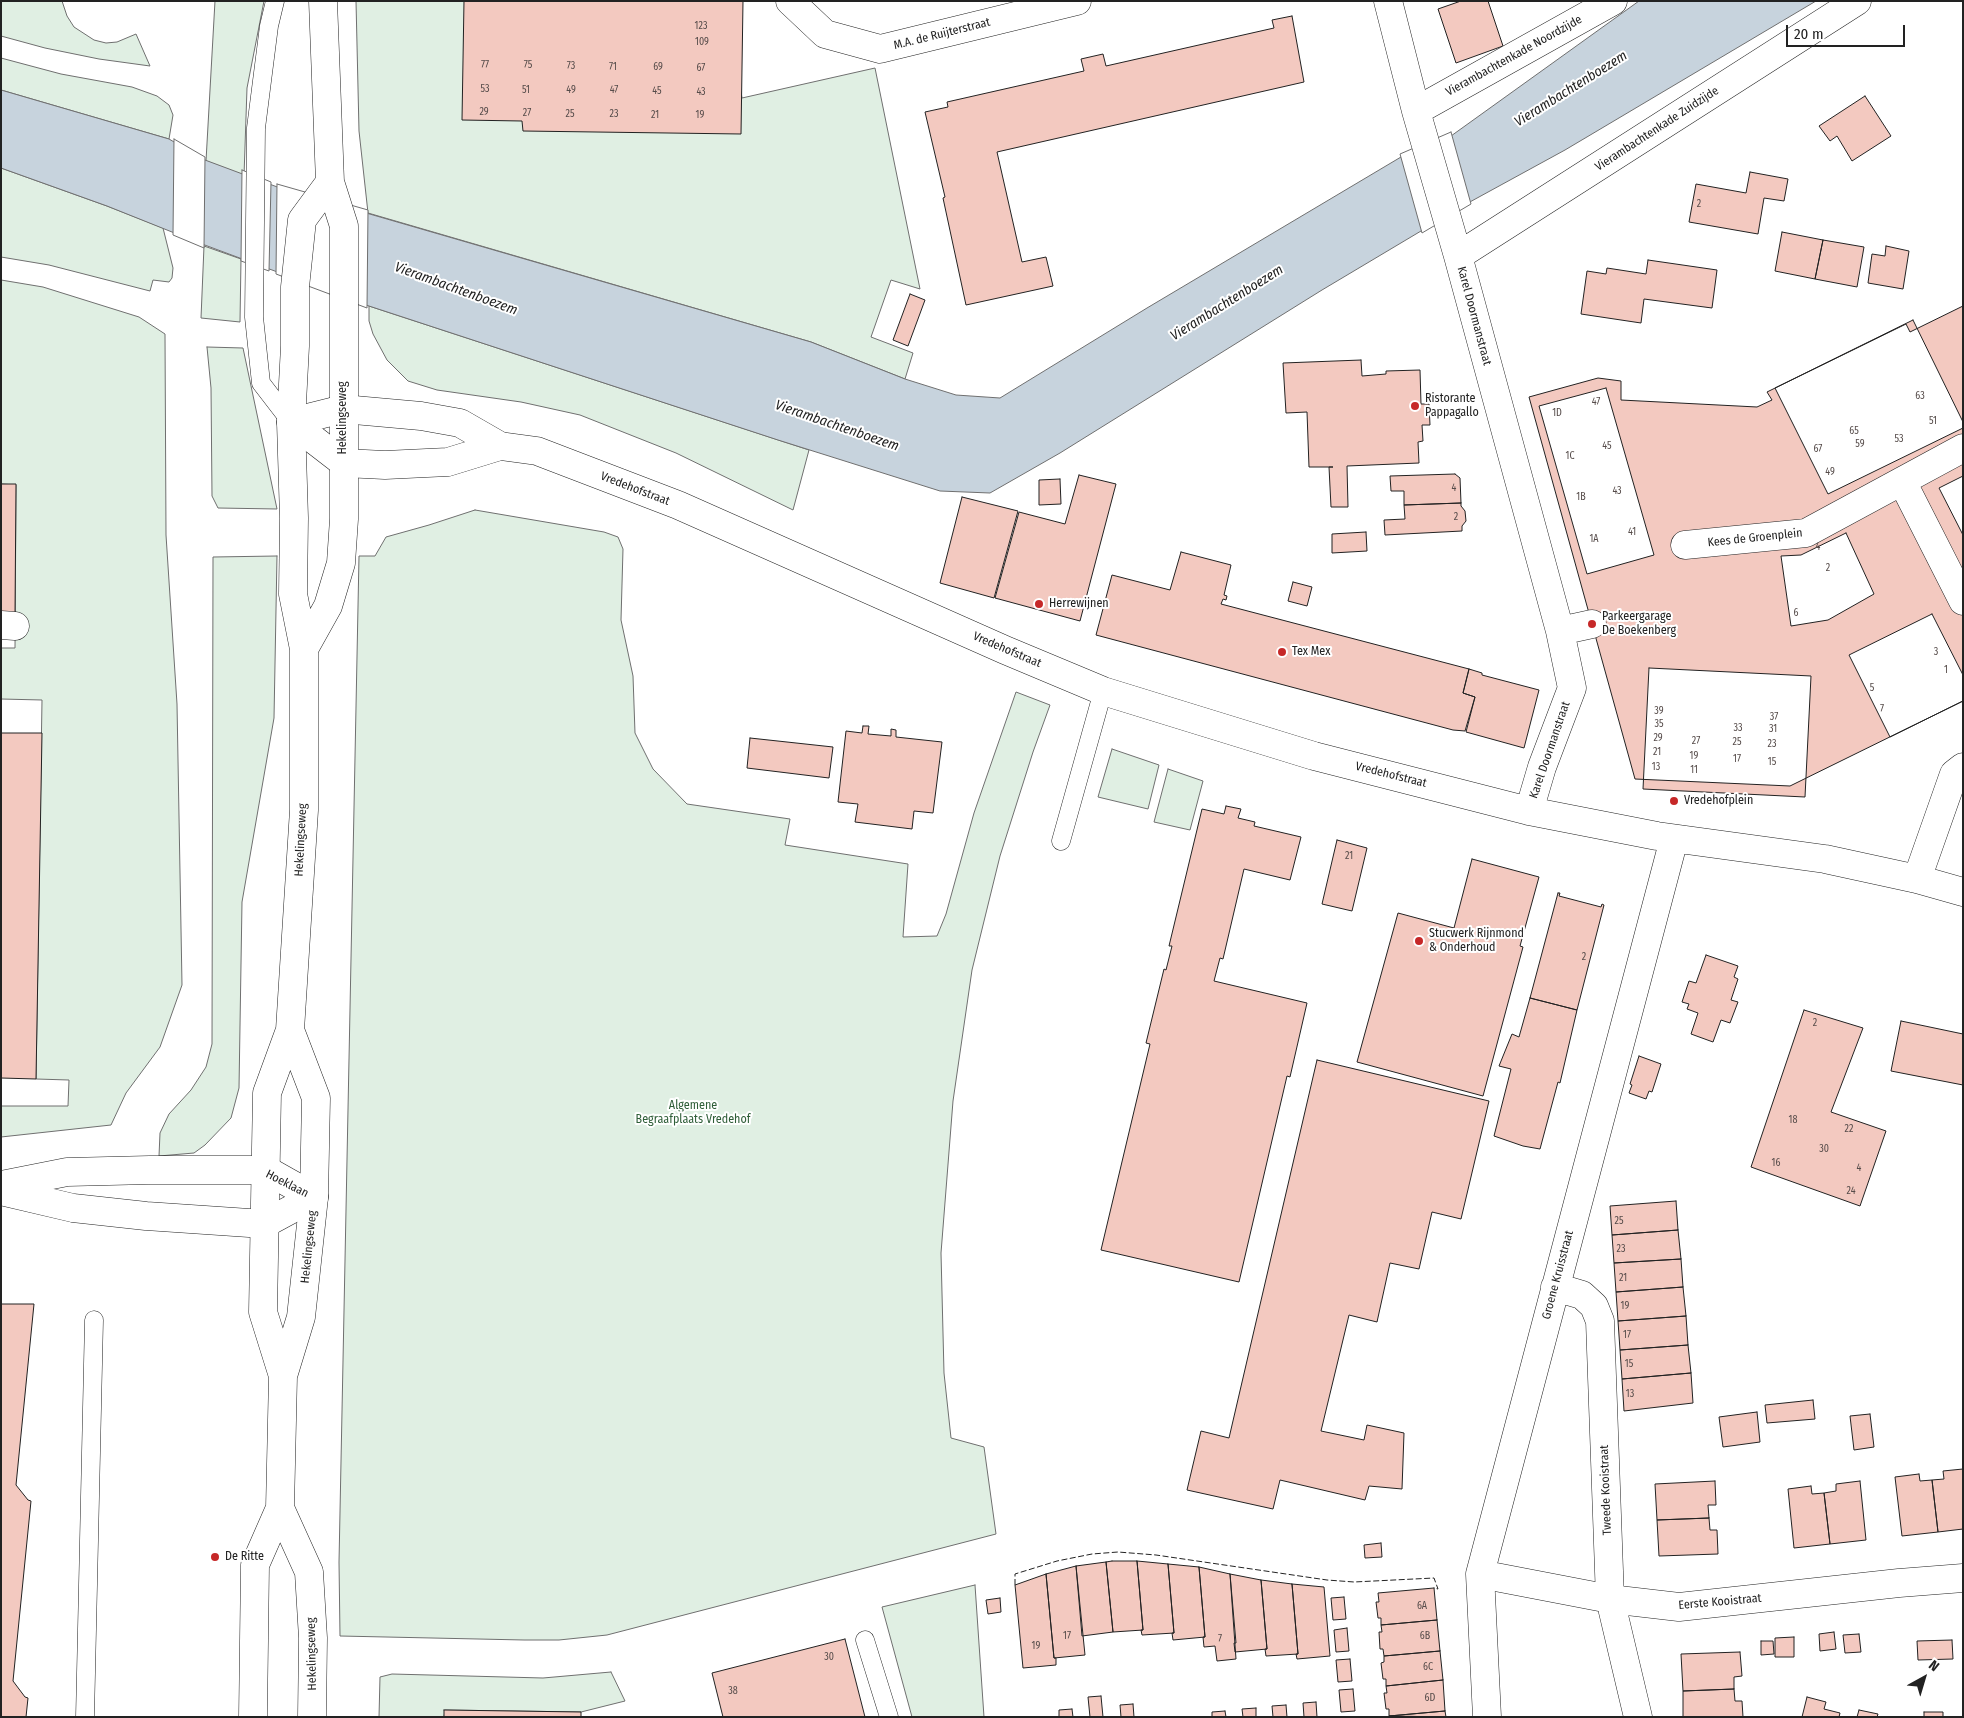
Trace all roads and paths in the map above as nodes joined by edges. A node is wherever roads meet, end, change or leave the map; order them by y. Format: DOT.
graph roads {
  1 [pos="275,1"];
  2 [pos="323,1"];
  3 [pos="790,1"];
  4 [pos="1078,1"];
  5 [pos="1388,1"];
  6 [pos="1613,1"];
  7 [pos="1857,1"];
  8 [pos="1419,122"];
  9 [pos="330,182"];
  10 [pos="1455,245"];
  11 [pos="342,408"];
  12 [pos="291,422"];
  13 [pos="500,446"];
  14 [pos="1963,448"];
  15 [pos="344,463"];
  16 [pos="1902,481"];
  17 [pos="1685,545"];
  18 [pos="1963,602"];
  19 [pos="1592,624"];
  20 [pos="1560,631"];
  21 [pos="304,649"];
  22 [pos="1103,691"];
  23 [pos="1963,767"];
  24 [pos="1529,810"];
  25 [pos="1674,839"];
  26 [pos="1061,841"];
  27 [pos="1917,879"];
  28 [pos="1963,892"];
  29 [pos="290,1030"];
  30 [pos="266,1170"];
  31 [pos="1,1185"];
  32 [pos="1,1192"];
  33 [pos="314,1197"];
  34 [pos="264,1224"];
  35 [pos="1555,1287"];
  36 [pos="94,1320"];
  37 [pos="283,1376"];
  38 [pos="280,1508"];
  39 [pos="1480,1574"];
  40 [pos="1963,1578"];
  41 [pos="1610,1600"];
  42 [pos="865,1640"];
  43 [pos="85,1717"];
  44 [pos="254,1717"];
  45 [pos="312,1717"];
  46 [pos="889,1717"];
  47 [pos="1487,1717"];
  48 [pos="1638,1717"];
  1 -- 12 [label="lane"];
  2 -- 9 [label="street, Hekelingseweg"];
  3 -- 4 [label="street, M.A. de Ruijterstraat"];
  5 -- 8 [label="street, Karel Doormanstraat"];
  6 -- 8 [label="street, Vierambachtenkade Noordzijde"];
  7 -- 10 [label="street, Vierambachtenkade Zuidzijde"];
  8 -- 10 [label="street, Karel Doormanstraat"];
  9 -- 11 [label="street, Hekelingseweg"];
  9 -- 12 [label="street, Hekelingseweg"];
  10 -- 20 [label="street, Karel Doormanstraat"];
  11 -- 12 [label="street, Vredehofstraat"];
  11 -- 13 [label="street, Vredehofstraat"];
  11 -- 15 [label="street, Hekelingseweg"];
  12 -- 15 [label="street"];
  12 -- 21 [label="street, Hekelingseweg"];
  13 -- 15 [label="street, Vredehofstraat"];
  13 -- 22 [label="street, Vredehofstraat"];
  14 -- 16 [label="street, Kees de Groenplein"];
  15 -- 21 [label="street, Hekelingseweg"];
  16 -- 17 [label="street, Kees de Groenplein"];
  16 -- 18 [label="street"];
  19 -- 20 [label="street"];
  20 -- 24 [label="street, Karel Doormanstraat"];
  21 -- 29 [label="street, Hekelingseweg"];
  22 -- 24 [label="street, Vredehofstraat"];
  22 -- 26 [label="lane"];
  23 -- 27 [label="street"];
  24 -- 25 [label="street"];
  25 -- 27 [label="street"];
  25 -- 35 [label="street, Groene Kruisstraat"];
  27 -- 28 [label="street"];
  29 -- 30 [label="street, Hekelingseweg"];
  29 -- 33 [label="street, Hekelingseweg"];
  30 -- 31 [label="street, Hoeklaan"];
  30 -- 33 [label="street, Hoeklaan"];
  30 -- 34 [label="street, Hekelingseweg"];
  32 -- 34 [label="street"];
  33 -- 34 [label="street, Hoeklaan"];
  33 -- 37 [label="street, Hekelingseweg"];
  34 -- 37 [label="street, Hekelingseweg"];
  35 -- 39 [label="street, Groene Kruisstraat"];
  35 -- 41 [label="street, Tweede Kooistraat"];
  36 -- 43 [label="lane"];
  37 -- 38 [label="street, Hekelingseweg"];
  38 -- 44 [label="street, Hekelingseweg"];
  38 -- 45 [label="street, Hekelingseweg"];
  39 -- 41 [label="street, Eerste Kooistraat"];
  39 -- 47 [label="street, Groene Kruisstraat"];
  40 -- 41 [label="street, Eerste Kooistraat"];
  41 -- 48 [label="street, Tweede Kooistraat"];
  42 -- 46 [label="lane"];
}
